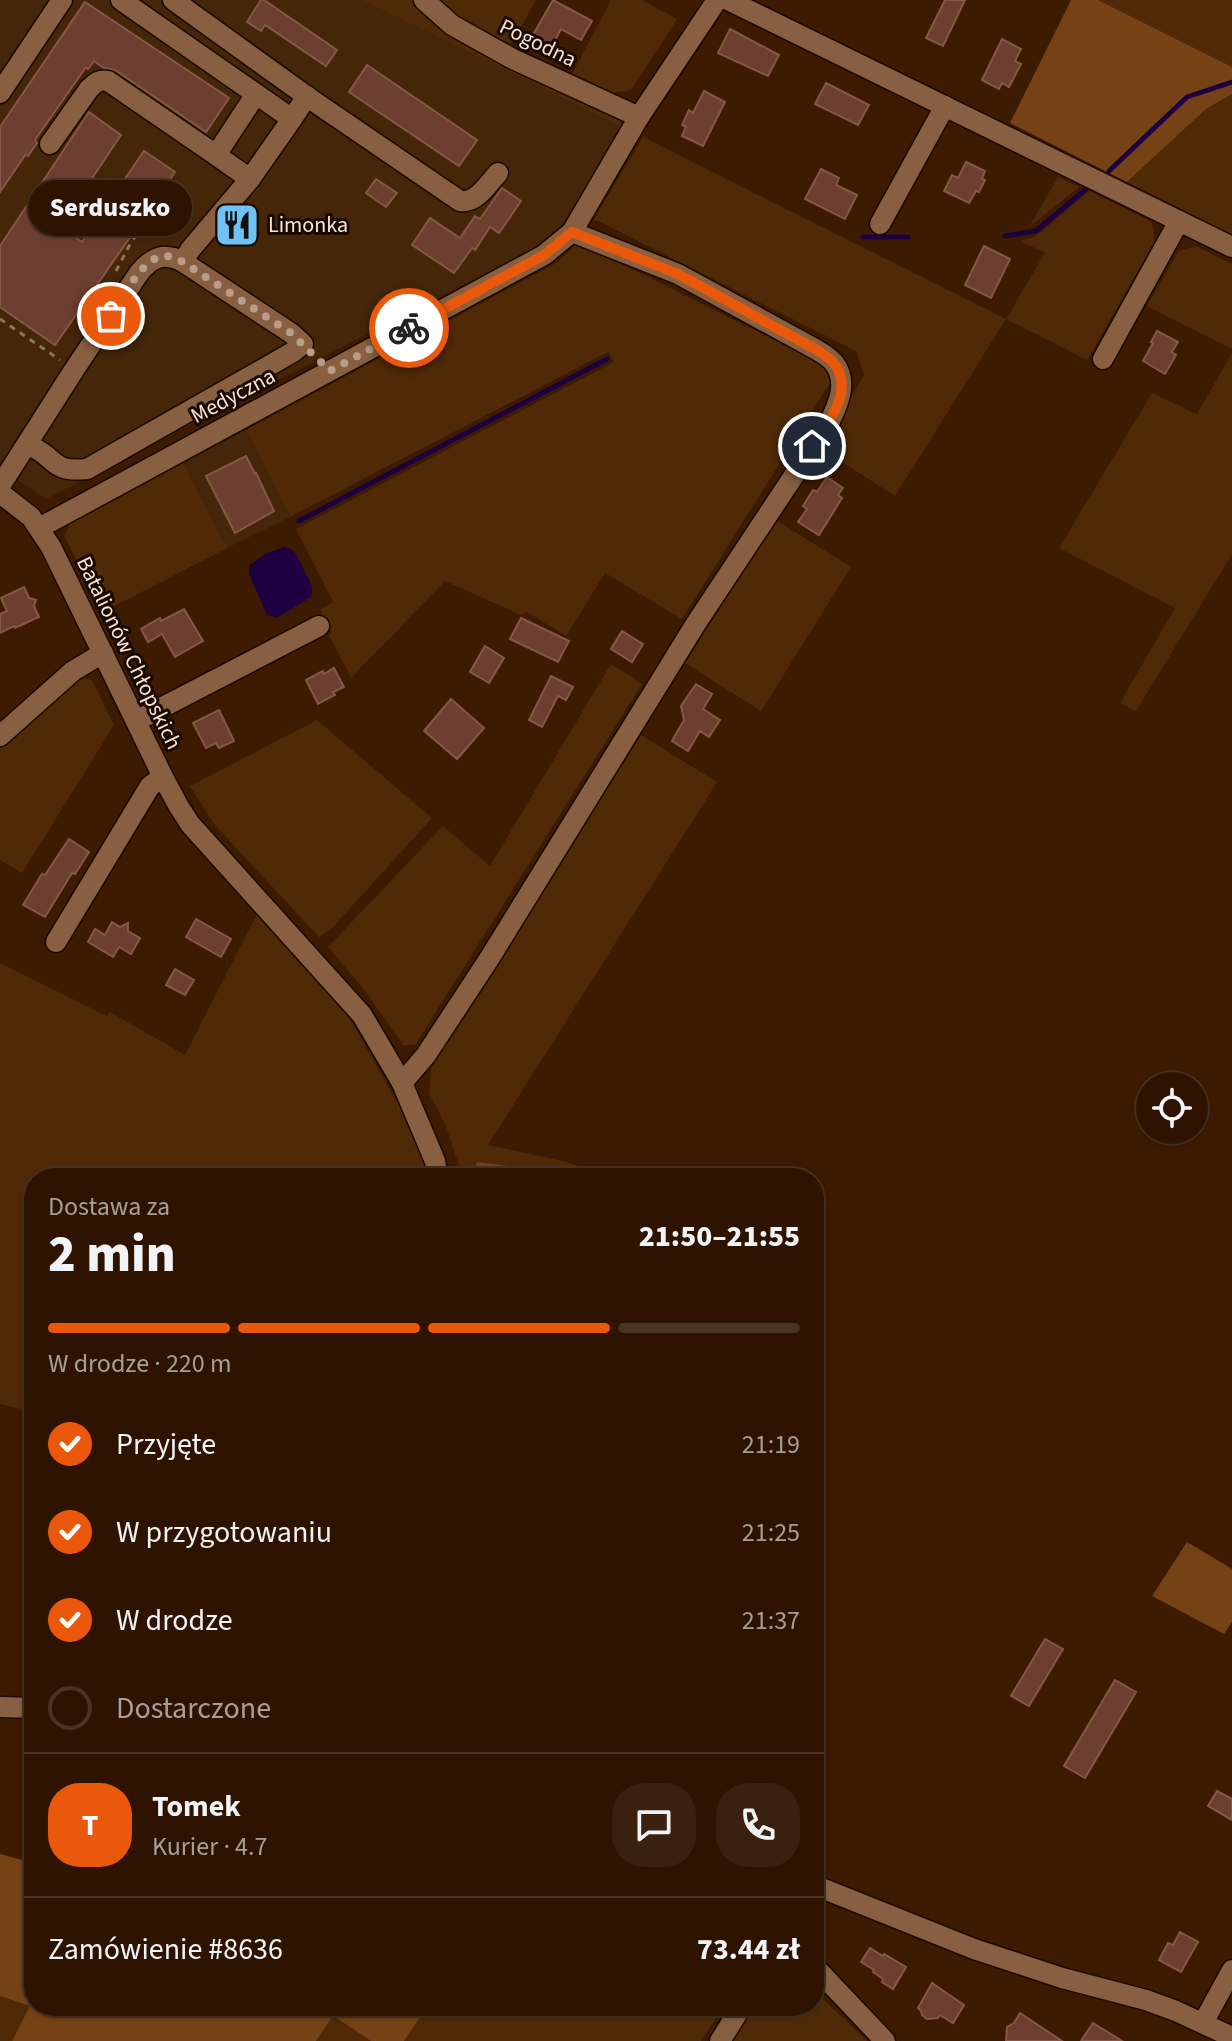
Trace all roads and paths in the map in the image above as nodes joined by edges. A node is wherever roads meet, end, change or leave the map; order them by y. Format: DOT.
graph roads {
  1 [pos="62,0"];
  2 [pos="121,0"];
  3 [pos="173,0"];
  4 [pos="424,0"];
  5 [pos="717,0"];
  6 [pos="728,0"];
  7 [pos="0,93"];
  8 [pos="256,94"];
  9 [pos="307,96"];
  10 [pos="945,106"];
  11 [pos="639,117"];
  12 [pos="292,119"];
  13 [pos="50,144"];
  14 [pos="216,155"];
  15 [pos="498,173"];
  16 [pos="250,179"];
  17 [pos="1179,221"];
  18 [pos="880,224"];
  19 [pos="189,228"];
  20 [pos="572,232"];
  21 [pos="1232,247"];
  22 [pos="183,262"];
  23 [pos="113,278"];
  24 [pos="0,319"];
  25 [pos="303,344"];
  26 [pos="1103,359"];
  27 [pos="65,364"];
  28 [pos="330,371"];
  29 [pos="28,445"];
  30 [pos="0,486"];
  31 [pos="0,493"];
  32 [pos="39,528"];
  33 [pos="319,626"];
  34 [pos="103,653"];
  35 [pos="136,721"];
  36 [pos="0,736"];
  37 [pos="163,777"];
  38 [pos="56,942"];
  39 [pos="402,1083"];
  40 [pos="436,1168"];
  41 [pos="0,1707"];
  42 [pos="24,1708"];
  43 [pos="824,1890"];
  44 [pos="1232,1970"];
  45 [pos="824,1977"];
  46 [pos="736,2016"];
  47 [pos="1203,2023"];
  48 [pos="1232,2037"];
  49 [pos="720,2041"];
  50 [pos="885,2041"];
  1 -- 7 [label="street"];
  2 -- 8 [label="street"];
  3 -- 9 [label="street"];
  4 -- 11 [label="street, Pogodna"];
  5 -- 11 [label="street"];
  6 -- 10 [label="street"];
  8 -- 12 [label="street"];
  8 -- 14 [label="street"];
  9 -- 12 [label="street"];
  9 -- 15 [label="street"];
  10 -- 17 [label="street"];
  10 -- 18 [label="street"];
  11 -- 20 [label="street"];
  12 -- 16 [label="street"];
  13 -- 14 [label="street"];
  14 -- 16 [label="street"];
  16 -- 22 [label="street"];
  17 -- 21 [label="street"];
  17 -- 26 [label="street"];
  19 -- 23 [label="path"];
  20 -- 28 [label="street, Medyczna"];
  20 -- 39 [label="street"];
  22 -- 25 [label="street"];
  22 -- 29 [label="street"];
  24 -- 27 [label="path"];
  25 -- 28 [label="street"];
  25 -- 29 [label="street"];
  28 -- 32 [label="street, Medyczna"];
  29 -- 30 [label="street"];
  31 -- 32 [label="street, Batalionów Chłopskich"];
  32 -- 34 [label="street, Batalionów Chłopskich"];
  33 -- 35 [label="street"];
  34 -- 35 [label="street, Batalionów Chłopskich"];
  34 -- 36 [label="street"];
  35 -- 37 [label="street, Batalionów Chłopskich"];
  37 -- 38 [label="street"];
  37 -- 39 [label="street, Batalionów Chłopskich"];
  39 -- 40 [label="street, Batalionów Chłopskich"];
  41 -- 42 [label="street"];
  43 -- 47 [label="street"];
  44 -- 47 [label="street"];
  45 -- 50 [label="street"];
  46 -- 49 [label="street"];
  47 -- 48 [label="street"];
}
